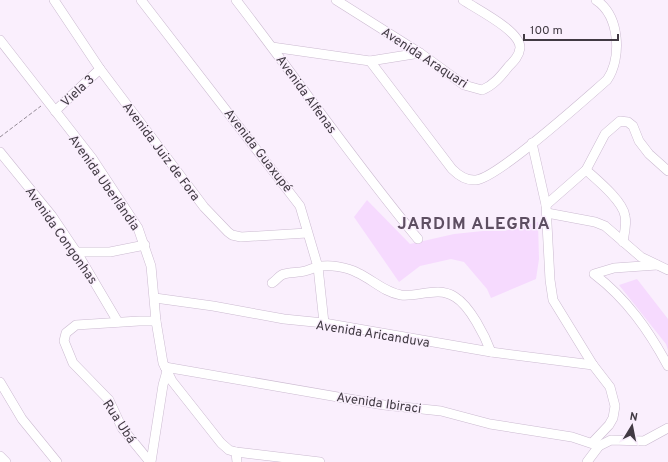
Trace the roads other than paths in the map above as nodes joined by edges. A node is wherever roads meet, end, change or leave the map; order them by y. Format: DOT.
graph roads {
  1 [pos="141,0"];
  2 [pos="236,0"];
  3 [pos="336,0"];
  4 [pos="463,0"];
  5 [pos="596,0"];
  6 [pos="59,2"];
  7 [pos="0,40"];
  8 [pos="272,47"];
  9 [pos="420,53"];
  10 [pos="370,61"];
  11 [pos="100,69"];
  12 [pos="55,111"];
  13 [pos="532,143"];
  14 [pos="0,152"];
  15 [pos="586,170"];
  16 [pos="668,171"];
  17 [pos="546,209"];
  18 [pos="307,233"];
  19 [pos="418,239"];
  20 [pos="623,242"];
  21 [pos="145,245"];
  22 [pos="76,252"];
  23 [pos="657,265"];
  24 [pos="318,267"];
  25 [pos="668,270"];
  26 [pos="272,283"];
  27 [pos="155,298"];
  28 [pos="156,321"];
  29 [pos="118,322"];
  30 [pos="324,323"];
  31 [pos="491,352"];
  32 [pos="593,364"];
  33 [pos="668,366"];
  34 [pos="166,369"];
  35 [pos="0,382"];
  36 [pos="668,428"];
  37 [pos="595,444"];
  38 [pos="232,451"];
  39 [pos="0,456"];
  40 [pos="53,461"];
  41 [pos="6,462"];
  42 [pos="150,462"];
  43 [pos="231,462"];
  44 [pos="237,462"];
  45 [pos="320,462"];
  46 [pos="587,462"];
  1 -- 18 [label="street, Avenida Guaxupé"];
  2 -- 8 [label="street, Avenida Alfenas"];
  3 -- 9 [label="street, Avenida Araquari"];
  4 -- 9 [label="street, Avenida Araquari"];
  5 -- 13 [label="street"];
  6 -- 11 [label="street, Avenida Juiz de Fora"];
  7 -- 12 [label="street, Avenida Uberlândia"];
  8 -- 10 [label="street"];
  8 -- 19 [label="street, Avenida Alfenas"];
  9 -- 10 [label="street"];
  10 -- 13 [label="street"];
  11 -- 12 [label="street, Viela 3"];
  11 -- 18 [label="street, Avenida Juiz de Fora"];
  12 -- 21 [label="street, Avenida Uberlândia"];
  13 -- 17 [label="street"];
  14 -- 22 [label="street, Avenida Congonhas"];
  15 -- 16 [label="street"];
  15 -- 17 [label="street"];
  15 -- 20 [label="street"];
  17 -- 20 [label="street"];
  17 -- 32 [label="street"];
  18 -- 24 [label="street, Avenida Guaxupé"];
  20 -- 23 [label="street"];
  21 -- 22 [label="street"];
  21 -- 27 [label="street, Avenida Uberlândia"];
  22 -- 29 [label="street, Avenida Congonhas"];
  23 -- 25 [label="street"];
  23 -- 33 [label="street"];
  24 -- 26 [label="street"];
  24 -- 30 [label="street, Avenida Guaxupé"];
  24 -- 31 [label="street"];
  27 -- 28 [label="street, Avenida Uberlândia"];
  27 -- 30 [label="street, Avenida Aricanduva"];
  28 -- 29 [label="street"];
  28 -- 34 [label="street, Avenida Uberlândia"];
  29 -- 42 [label="street, Rua Ubá"];
  30 -- 31 [label="street, Avenida Aricanduva"];
  31 -- 32 [label="street, Avenida Aricanduva"];
  32 -- 37 [label="street"];
  34 -- 37 [label="street, Avenida Ibiraci"];
  34 -- 38 [label="street, Avenida Uberlândia"];
  34 -- 42 [label="street"];
  35 -- 40 [label="street"];
  36 -- 37 [label="street"];
  37 -- 46 [label="street"];
  38 -- 43 [label="street"];
  38 -- 44 [label="street"];
  38 -- 45 [label="street"];
  39 -- 41 [label="street"];
}
